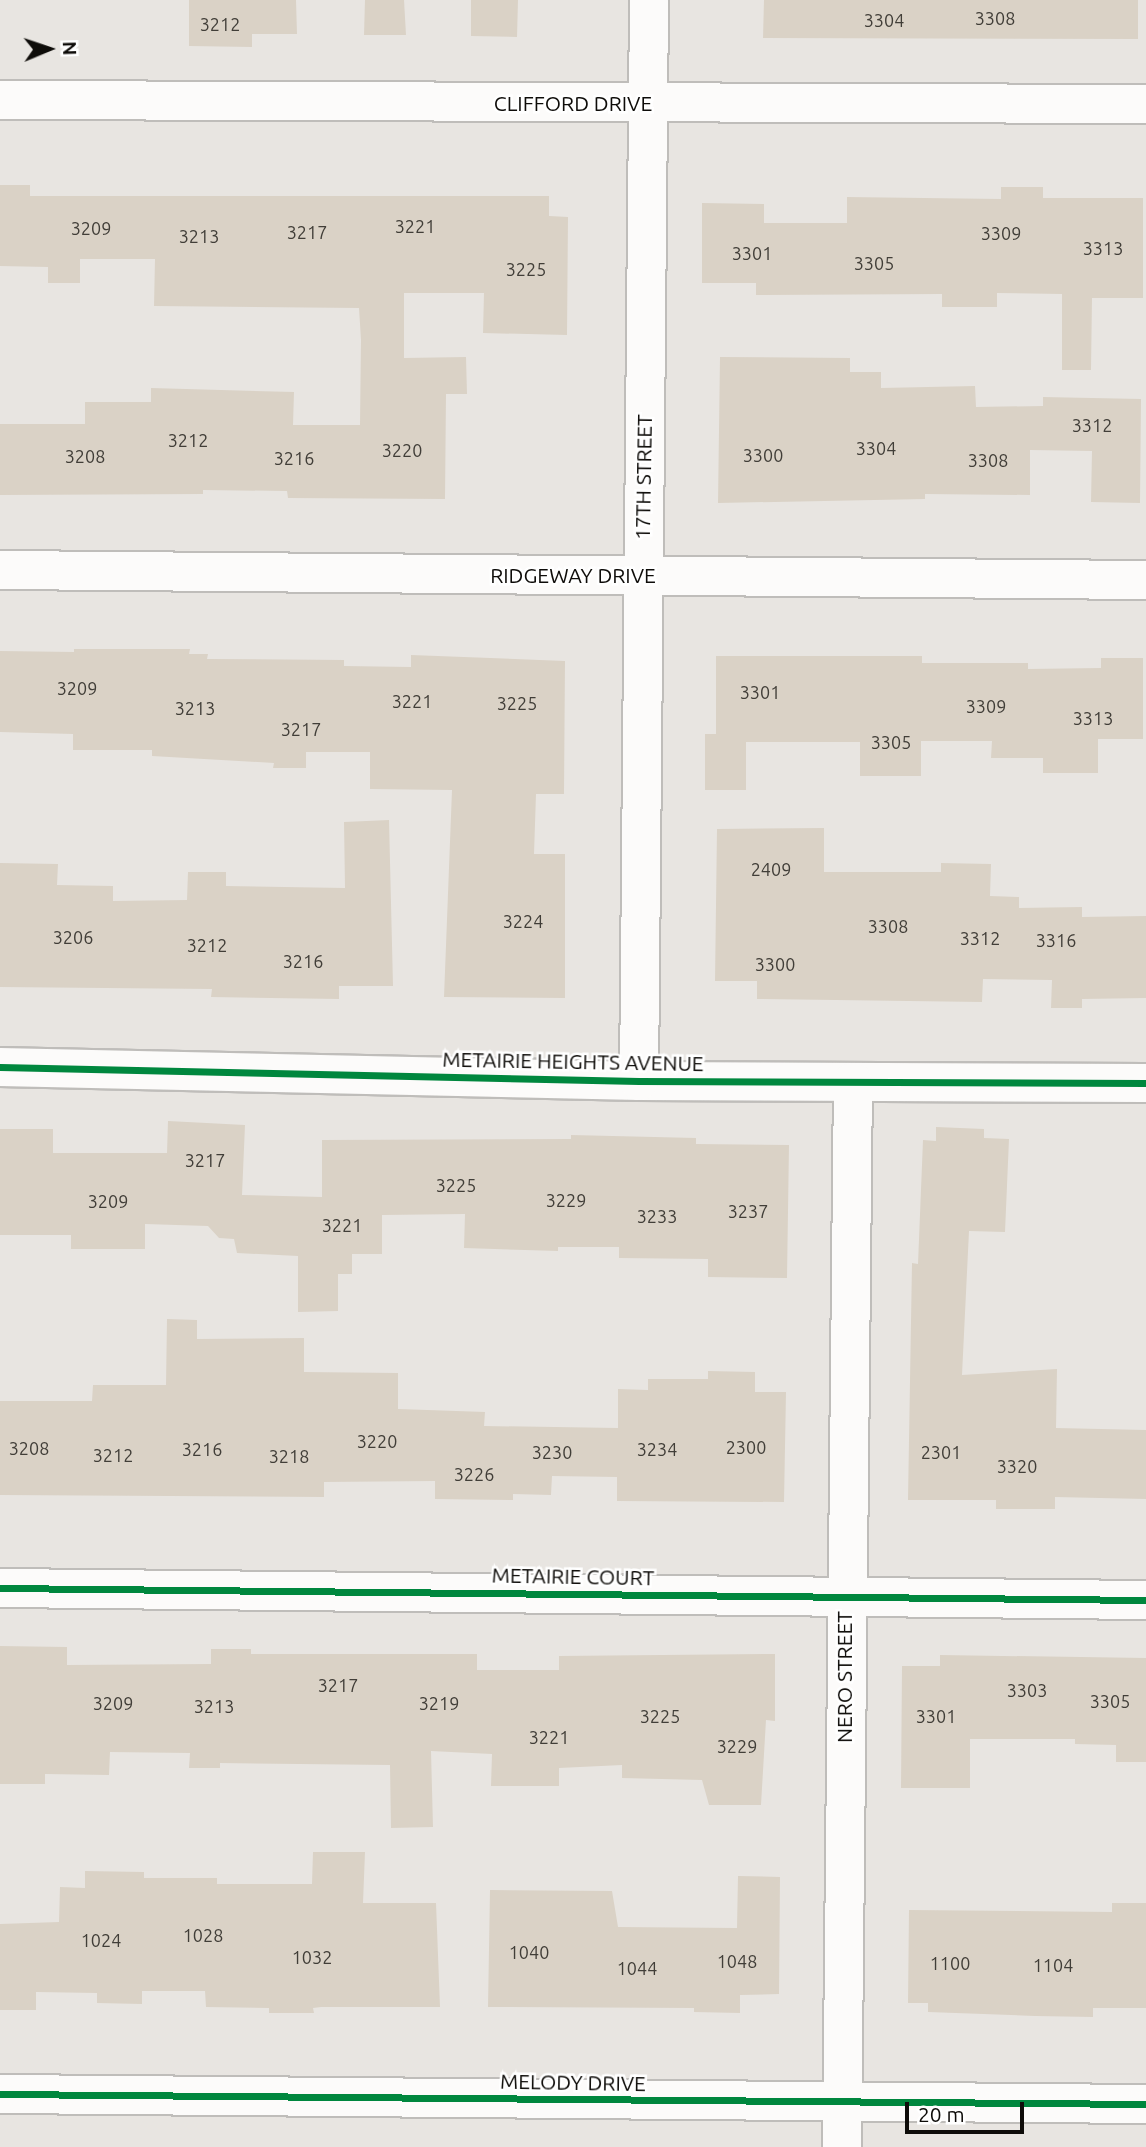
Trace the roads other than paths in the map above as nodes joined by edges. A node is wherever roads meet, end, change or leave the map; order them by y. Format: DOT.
graph roads {
  1 [pos="649,0"];
  2 [pos="0,100"];
  3 [pos="650,103"];
  4 [pos="1146,104"];
  5 [pos="0,570"];
  6 [pos="641,576"];
  7 [pos="1146,580"];
  8 [pos="0,1067"];
  9 [pos="639,1081"];
  10 [pos="853,1082"];
  11 [pos="1146,1083"];
  12 [pos="0,1588"];
  13 [pos="845,1597"];
  14 [pos="1146,1600"];
  15 [pos="0,2094"];
  16 [pos="842,2102"];
  17 [pos="1146,2104"];
  18 [pos="842,2147"];
  1 -- 3 [label="street, 17TH STREET"];
  2 -- 3 [label="street, CLIFFORD DRIVE"];
  3 -- 4 [label="street, CLIFFORD DRIVE"];
  3 -- 6 [label="street, 17TH STREET"];
  5 -- 6 [label="street, RIDGEWAY DRIVE"];
  6 -- 7 [label="street, RIDGEWAY DRIVE"];
  6 -- 9 [label="street, 17TH STREET"];
  8 -- 9 [label="street, METAIRIE HEIGHTS AVENUE"];
  9 -- 10 [label="street, METAIRIE HEIGHTS AVENUE"];
  10 -- 11 [label="street, METAIRIE HEIGHTS AVENUE"];
  10 -- 13 [label="street, NERO STREET"];
  12 -- 13 [label="street, METAIRIE COURT"];
  13 -- 14 [label="street, METAIRIE COURT"];
  13 -- 16 [label="street, NERO STREET"];
  15 -- 16 [label="street, MELODY DRIVE"];
  16 -- 17 [label="street, MELODY DRIVE"];
  16 -- 18 [label="street, NERO STREET"];
}
